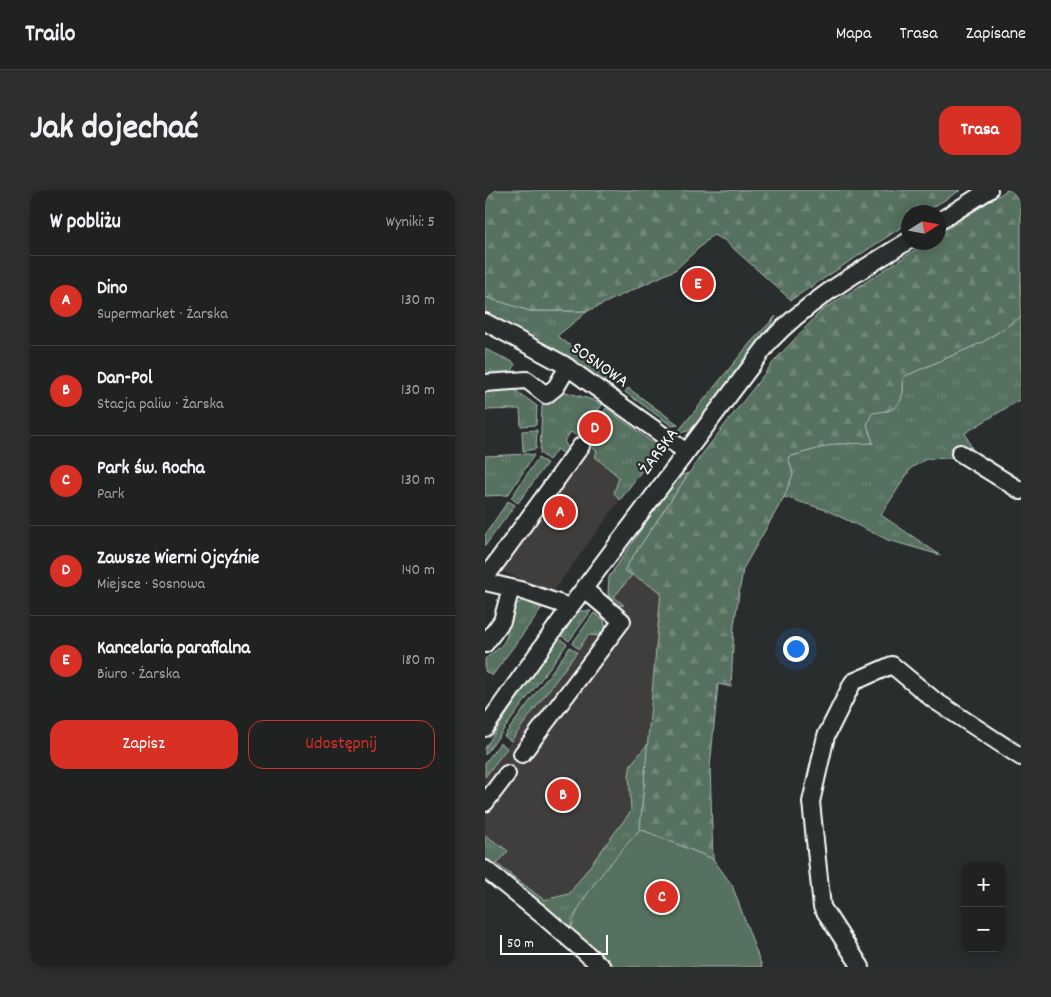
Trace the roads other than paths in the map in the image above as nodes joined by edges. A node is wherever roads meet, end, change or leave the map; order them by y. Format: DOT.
graph roads {
  1 [pos="989,190"];
  2 [pos="946,218"];
  3 [pos="901,246"];
  4 [pos="485,322"];
  5 [pos="568,367"];
  6 [pos="485,383"];
  7 [pos="581,446"];
  8 [pos="685,451"];
  9 [pos="960,453"];
  10 [pos="1021,491"];
  11 [pos="485,578"];
  12 [pos="485,582"];
  13 [pos="511,588"];
  14 [pos="584,589"];
  15 [pos="570,607"];
  16 [pos="485,644"];
  17 [pos="485,728"];
  18 [pos="521,754"];
  19 [pos="1021,757"];
  20 [pos="507,774"];
  21 [pos="485,803"];
  22 [pos="485,869"];
  23 [pos="602,967"];
  24 [pos="861,967"];
  1 -- 2 [label="street"];
  3 -- 8 [label="street, ŻARSKA"];
  4 -- 5 [label="street, SOSNOWA"];
  5 -- 6 [label="street"];
  5 -- 8 [label="street, SOSNOWA"];
  7 -- 11 [label="street"];
  8 -- 14 [label="street, ŻARSKA"];
  9 -- 10 [label="street"];
  12 -- 13 [label="street"];
  13 -- 15 [label="street"];
  13 -- 16 [label="street"];
  14 -- 15 [label="street, ŻARSKA"];
  14 -- 18 [label="street"];
  15 -- 17 [label="street, ŻARSKA"];
  19 -- 24 [label="street"];
  20 -- 21 [label="street"];
  22 -- 23 [label="street"];
}
